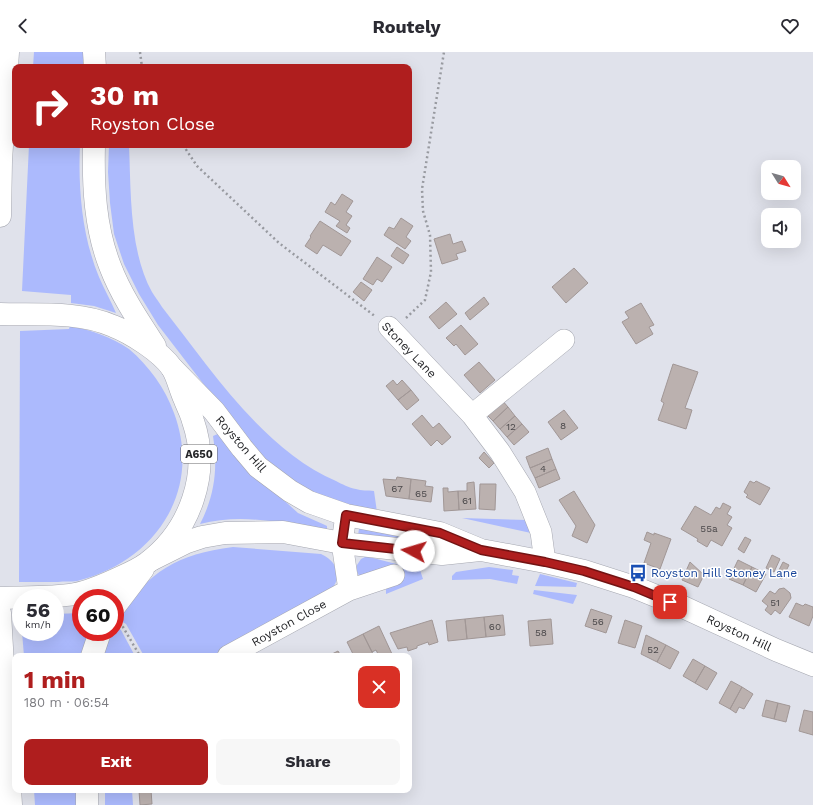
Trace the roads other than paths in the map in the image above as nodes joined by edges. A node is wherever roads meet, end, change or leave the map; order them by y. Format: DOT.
graph roads {
  1 [pos="8,52"];
  2 [pos="94,52"];
  3 [pos="95,64"];
  4 [pos="94,148"];
  5 [pos="0,216"];
  6 [pos="0,314"];
  7 [pos="391,329"];
  8 [pos="564,340"];
  9 [pos="170,366"];
  10 [pos="472,415"];
  11 [pos="346,515"];
  12 [pos="342,543"];
  13 [pos="481,550"];
  14 [pos="148,562"];
  15 [pos="545,562"];
  16 [pos="394,575"];
  17 [pos="349,590"];
  18 [pos="0,598"];
  19 [pos="124,600"];
  20 [pos="0,614"];
  21 [pos="100,641"];
  22 [pos="94,653"];
  23 [pos="234,653"];
  24 [pos="813,666"];
  25 [pos="87,793"];
  26 [pos="11,805"];
  27 [pos="87,805"];
  1 -- 5 [label="main road"];
  2 -- 3 [label="main road"];
  4 -- 9 [label="main road"];
  6 -- 9 [label="main road, A650"];
  7 -- 10 [label="street, Stoney Lane"];
  8 -- 10 [label="street"];
  9 -- 11 [label="main road, Royston Hill / A650"];
  9 -- 14 [label="main road, A650"];
  10 -- 15 [label="street, Stoney Lane"];
  11 -- 12 [label="street"];
  11 -- 13 [label="main road, Royston Hill / A650"];
  12 -- 13 [label="main road, Royston Hill / A650"];
  12 -- 14 [label="main road, Royston Hill / A650"];
  12 -- 17 [label="street"];
  13 -- 15 [label="main road, Royston Hill / A650"];
  14 -- 18 [label="main road, A650"];
  14 -- 19 [label="main road"];
  15 -- 24 [label="main road, Royston Hill / A650"];
  16 -- 17 [label="street, Royston Close"];
  17 -- 23 [label="street, Royston Close"];
  20 -- 26 [label="main road"];
  21 -- 22 [label="main road"];
  25 -- 27 [label="main road"];
}
